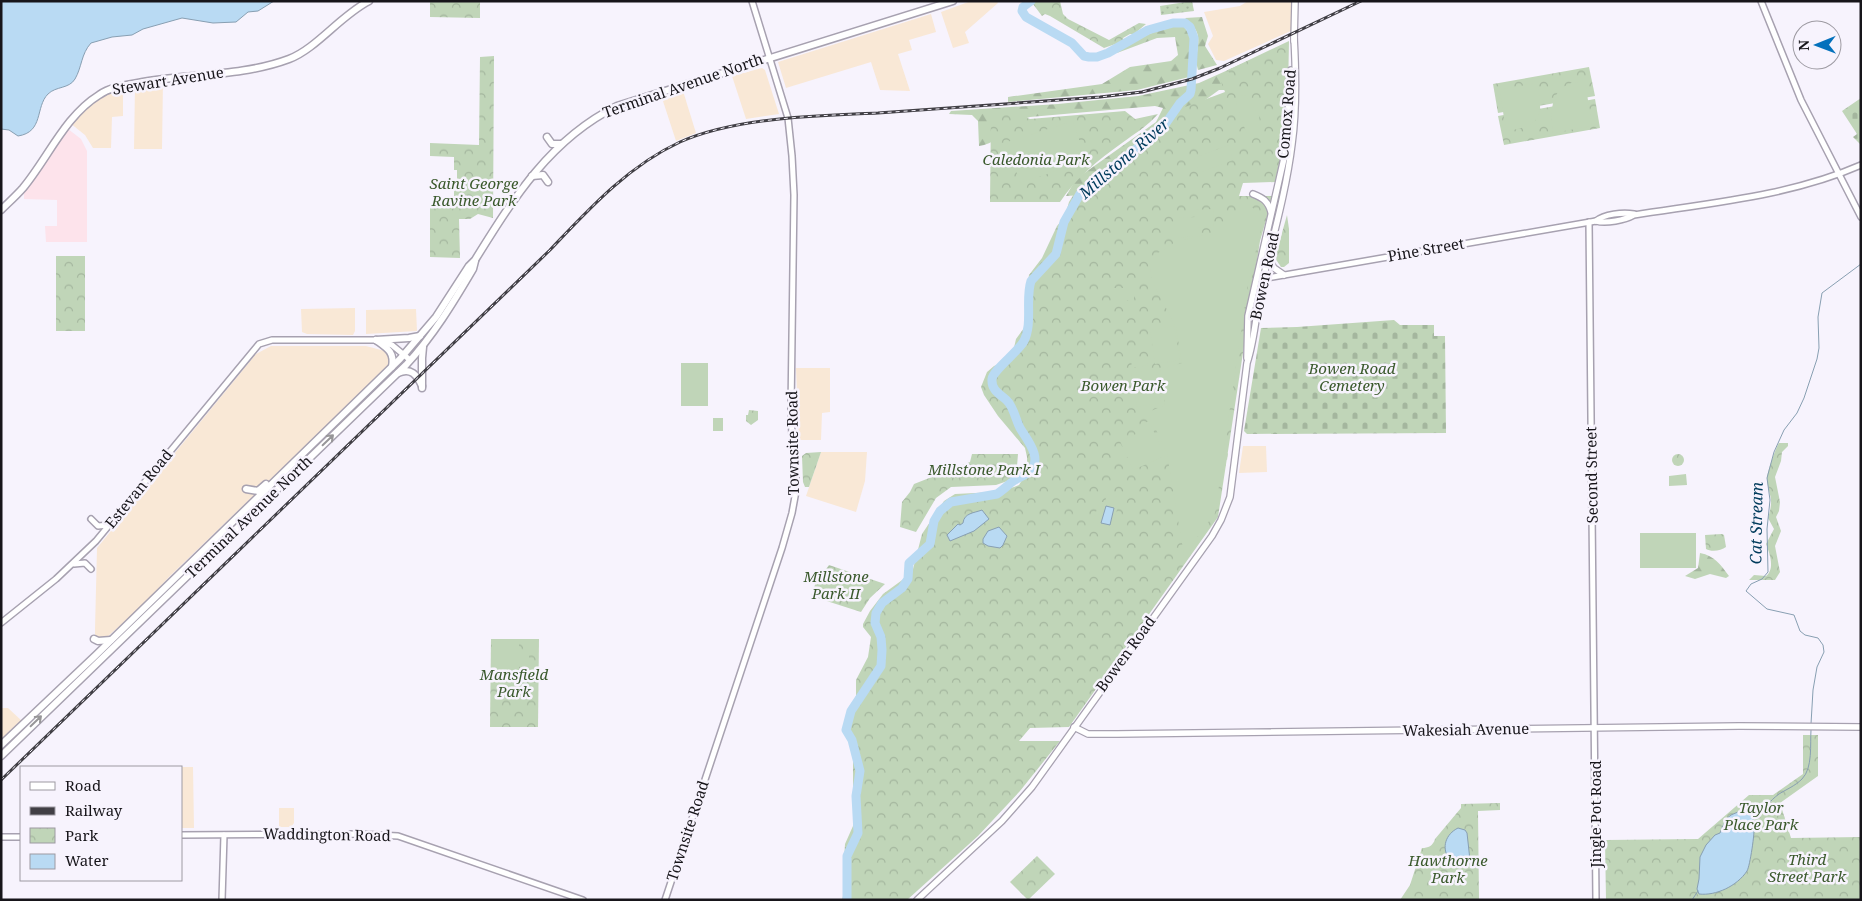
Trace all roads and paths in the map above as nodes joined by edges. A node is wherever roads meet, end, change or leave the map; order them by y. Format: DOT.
graph roads {
  1 [pos="369,1"];
  2 [pos="752,1"];
  3 [pos="953,1"];
  4 [pos="1295,1"];
  5 [pos="1761,1"];
  6 [pos="768,58"];
  7 [pos="547,137"];
  8 [pos="561,144"];
  9 [pos="1861,165"];
  10 [pos="1838,174"];
  11 [pos="532,176"];
  12 [pos="548,182"];
  13 [pos="1281,190"];
  14 [pos="1253,194"];
  15 [pos="1,210"];
  16 [pos="1272,214"];
  17 [pos="1861,218"];
  18 [pos="1589,222"];
  19 [pos="1269,260"];
  20 [pos="475,261"];
  21 [pos="1284,275"];
  22 [pos="1264,278"];
  23 [pos="1256,279"];
  24 [pos="421,336"];
  25 [pos="376,340"];
  26 [pos="424,344"];
  27 [pos="404,354"];
  28 [pos="410,360"];
  29 [pos="1247,363"];
  30 [pos="392,367"];
  31 [pos="397,373"];
  32 [pos="284,473"];
  33 [pos="246,489"];
  34 [pos="91,520"];
  35 [pos="110,525"];
  36 [pos="73,564"];
  37 [pos="91,569"];
  38 [pos="1,623"];
  39 [pos="94,639"];
  40 [pos="111,640"];
  41 [pos="1074,726"];
  42 [pos="1861,727"];
  43 [pos="1595,728"];
  44 [pos="1,745"];
  45 [pos="1,756"];
  46 [pos="182,835"];
  47 [pos="224,835"];
  48 [pos="1,837"];
  49 [pos="20,837"];
  50 [pos="222,900"];
  51 [pos="583,900"];
  52 [pos="665,900"];
  53 [pos="917,900"];
  54 [pos="1596,900"];
  1 -- 15 [label="main road, Stewart Avenue"];
  2 -- 6 [label="street, Townsite Road"];
  3 -- 6 [label="main road, Terminal Avenue North"];
  4 -- 13 [label="main road, Comox Road"];
  5 -- 10 [label="street"];
  6 -- 8 [label="main road, Terminal Avenue North"];
  6 -- 52 [label="street, Townsite Road"];
  7 -- 8 [label="main road"];
  8 -- 11 [label="main road, Terminal Avenue North"];
  9 -- 10 [label="street, Pine Street"];
  10 -- 17 [label="street"];
  10 -- 18 [label="street, Pine Street"];
  11 -- 12 [label="main road"];
  11 -- 20 [label="main road, Terminal Avenue North"];
  13 -- 16 [label="main road, Bowen Road"];
  13 -- 19 [label="main road, Bowen Road"];
  14 -- 16 [label="main road"];
  16 -- 23 [label="main road, Bowen Road"];
  18 -- 21 [label="street, Pine Street"];
  18 -- 43 [label="street, Second Street"];
  19 -- 21 [label="main road"];
  19 -- 22 [label="main road, Bowen Road"];
  20 -- 24 [label="main road, Terminal Avenue North"];
  20 -- 26 [label="main road, Terminal Avenue North"];
  21 -- 22 [label="street, Pine Street"];
  22 -- 23 [label="street, Pine Street"];
  22 -- 29 [label="main road, Bowen Road"];
  23 -- 29 [label="main road, Bowen Road"];
  24 -- 25 [label="main road"];
  24 -- 27 [label="main road, Terminal Avenue North"];
  25 -- 27 [label="street"];
  25 -- 30 [label="main road"];
  25 -- 35 [label="street, Estevan Road"];
  26 -- 28 [label="main road, Terminal Avenue North"];
  26 -- 31 [label="main road"];
  27 -- 28 [label="street"];
  27 -- 30 [label="main road, Terminal Avenue North"];
  28 -- 31 [label="main road, Terminal Avenue North"];
  29 -- 41 [label="main road, Bowen Road"];
  30 -- 32 [label="main road, Terminal Avenue North"];
  45 -- 31 [label="main road, Terminal Avenue North, one-way"];
  32 -- 33 [label="main road"];
  32 -- 40 [label="main road, Terminal Avenue North"];
  34 -- 35 [label="street"];
  35 -- 36 [label="street, Estevan Road"];
  36 -- 37 [label="street"];
  36 -- 38 [label="street, Estevan Road"];
  39 -- 40 [label="main road"];
  40 -- 44 [label="main road, Terminal Avenue North"];
  41 -- 43 [label="main road, Wakesiah Avenue"];
  41 -- 53 [label="main road, Bowen Road"];
  42 -- 43 [label="main road, Wakesiah Avenue"];
  43 -- 54 [label="street, Jingle Pot Road"];
  46 -- 47 [label="street, Waddington Road"];
  47 -- 50 [label="street"];
  47 -- 51 [label="street, Waddington Road"];
  48 -- 49 [label="street"];
}
